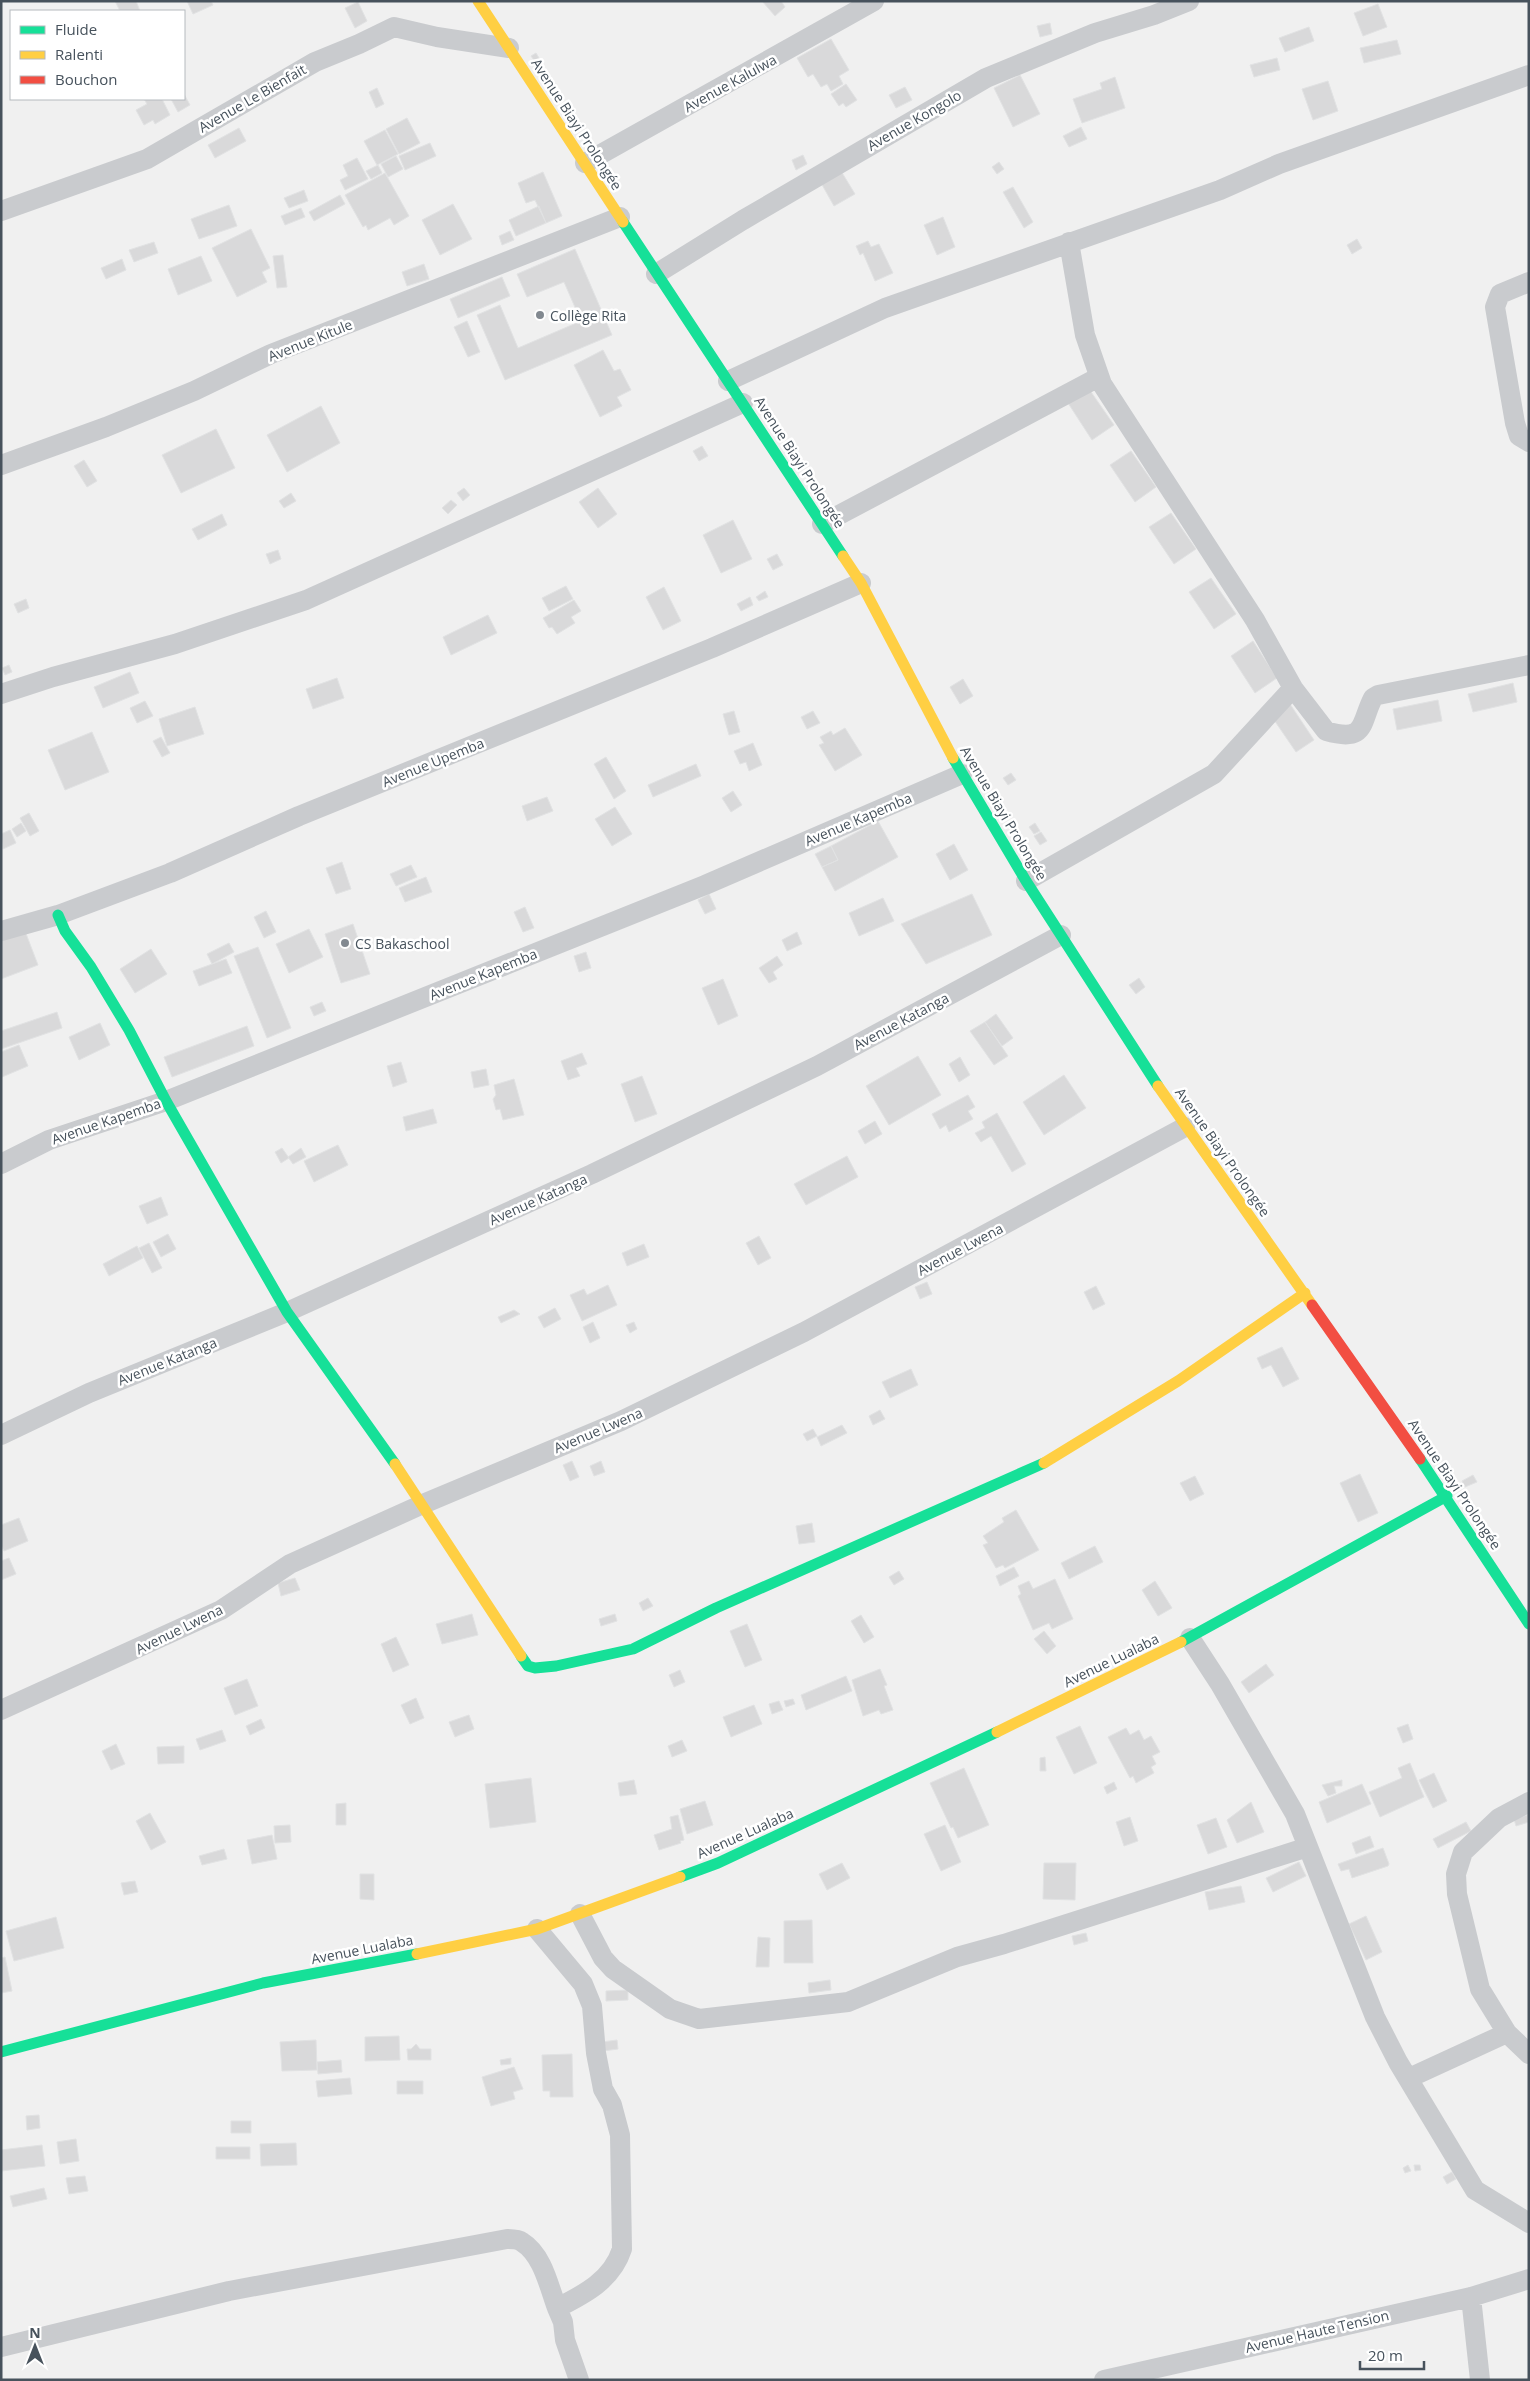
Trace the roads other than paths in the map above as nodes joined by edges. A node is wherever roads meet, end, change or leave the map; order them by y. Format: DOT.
graph roads {
  1 [pos="478,1"];
  2 [pos="874,1"];
  3 [pos="1189,1"];
  4 [pos="509,48"];
  5 [pos="1529,75"];
  6 [pos="585,163"];
  7 [pos="1,211"];
  8 [pos="620,217"];
  9 [pos="1069,242"];
  10 [pos="656,274"];
  11 [pos="1529,282"];
  12 [pos="1099,377"];
  13 [pos="728,381"];
  14 [pos="743,403"];
  15 [pos="1529,442"];
  16 [pos="1,466"];
  17 [pos="822,524"];
  18 [pos="860,583"];
  19 [pos="1529,665"];
  20 [pos="1293,688"];
  21 [pos="1,694"];
  22 [pos="962,774"];
  23 [pos="1026,881"];
  24 [pos="58,915"];
  25 [pos="1,931"];
  26 [pos="1061,935"];
  27 [pos="166,1101"];
  28 [pos="1185,1127"];
  29 [pos="1,1164"];
  30 [pos="1304,1293"];
  31 [pos="287,1312"];
  32 [pos="1,1435"];
  33 [pos="1447,1496"];
  34 [pos="423,1504"];
  35 [pos="1529,1624"];
  36 [pos="1190,1638"];
  37 [pos="1,1710"];
  38 [pos="1529,1802"];
  39 [pos="1308,1847"];
  40 [pos="580,1914"];
  41 [pos="537,1930"];
  42 [pos="1507,2033"];
  43 [pos="1,2052"];
  44 [pos="1529,2054"];
  45 [pos="1409,2078"];
  46 [pos="1529,2223"];
  47 [pos="1529,2278"];
  48 [pos="1471,2297"];
  49 [pos="557,2308"];
  50 [pos="1,2347"];
  51 [pos="579,2380"];
  52 [pos="1104,2380"];
  53 [pos="1480,2380"];
  1 -- 4 [label="street, Avenue Biayi Prolongée"];
  2 -- 6 [label="street, Avenue Kalulwa"];
  3 -- 10 [label="street, Avenue Kongolo"];
  4 -- 6 [label="street, Avenue Biayi Prolongée"];
  4 -- 7 [label="street, Avenue Le Bienfait"];
  5 -- 9 [label="street"];
  6 -- 8 [label="street, Avenue Biayi Prolongée"];
  8 -- 10 [label="street, Avenue Biayi Prolongée"];
  8 -- 16 [label="street, Avenue Kitule"];
  9 -- 12 [label="street"];
  9 -- 13 [label="street"];
  10 -- 13 [label="street, Avenue Biayi Prolongée"];
  11 -- 15 [label="street"];
  12 -- 17 [label="street"];
  12 -- 20 [label="street"];
  13 -- 14 [label="street, Avenue Biayi Prolongée"];
  14 -- 17 [label="street, Avenue Biayi Prolongée"];
  14 -- 21 [label="street"];
  17 -- 18 [label="street, Avenue Biayi Prolongée"];
  18 -- 22 [label="street, Avenue Biayi Prolongée"];
  18 -- 24 [label="street, Avenue Upemba"];
  19 -- 20 [label="street"];
  20 -- 23 [label="street"];
  22 -- 23 [label="street, Avenue Biayi Prolongée"];
  22 -- 27 [label="street, Avenue Kapemba"];
  23 -- 26 [label="street, Avenue Biayi Prolongée"];
  24 -- 25 [label="street, Avenue Upemba"];
  24 -- 27 [label="street"];
  26 -- 28 [label="street, Avenue Biayi Prolongée"];
  26 -- 31 [label="street, Avenue Katanga"];
  27 -- 29 [label="street, Avenue Kapemba"];
  27 -- 31 [label="street"];
  28 -- 30 [label="street, Avenue Biayi Prolongée"];
  28 -- 34 [label="street, Avenue Lwena"];
  30 -- 33 [label="street, Avenue Biayi Prolongée"];
  30 -- 34 [label="street"];
  31 -- 32 [label="street, Avenue Katanga"];
  31 -- 34 [label="street"];
  33 -- 35 [label="street, Avenue Biayi Prolongée"];
  33 -- 36 [label="street, Avenue Lualaba"];
  34 -- 37 [label="street, Avenue Lwena"];
  36 -- 39 [label="street"];
  36 -- 40 [label="street, Avenue Lualaba"];
  38 -- 42 [label="street"];
  39 -- 40 [label="street"];
  39 -- 45 [label="street"];
  40 -- 41 [label="street, Avenue Lualaba"];
  41 -- 43 [label="street, Avenue Lualaba"];
  41 -- 49 [label="street"];
  42 -- 44 [label="street"];
  42 -- 45 [label="street"];
  45 -- 46 [label="street"];
  47 -- 48 [label="street, Avenue Haute Tension"];
  48 -- 52 [label="street, Avenue Haute Tension"];
  48 -- 53 [label="street"];
  49 -- 50 [label="street"];
  49 -- 51 [label="street"];
}
